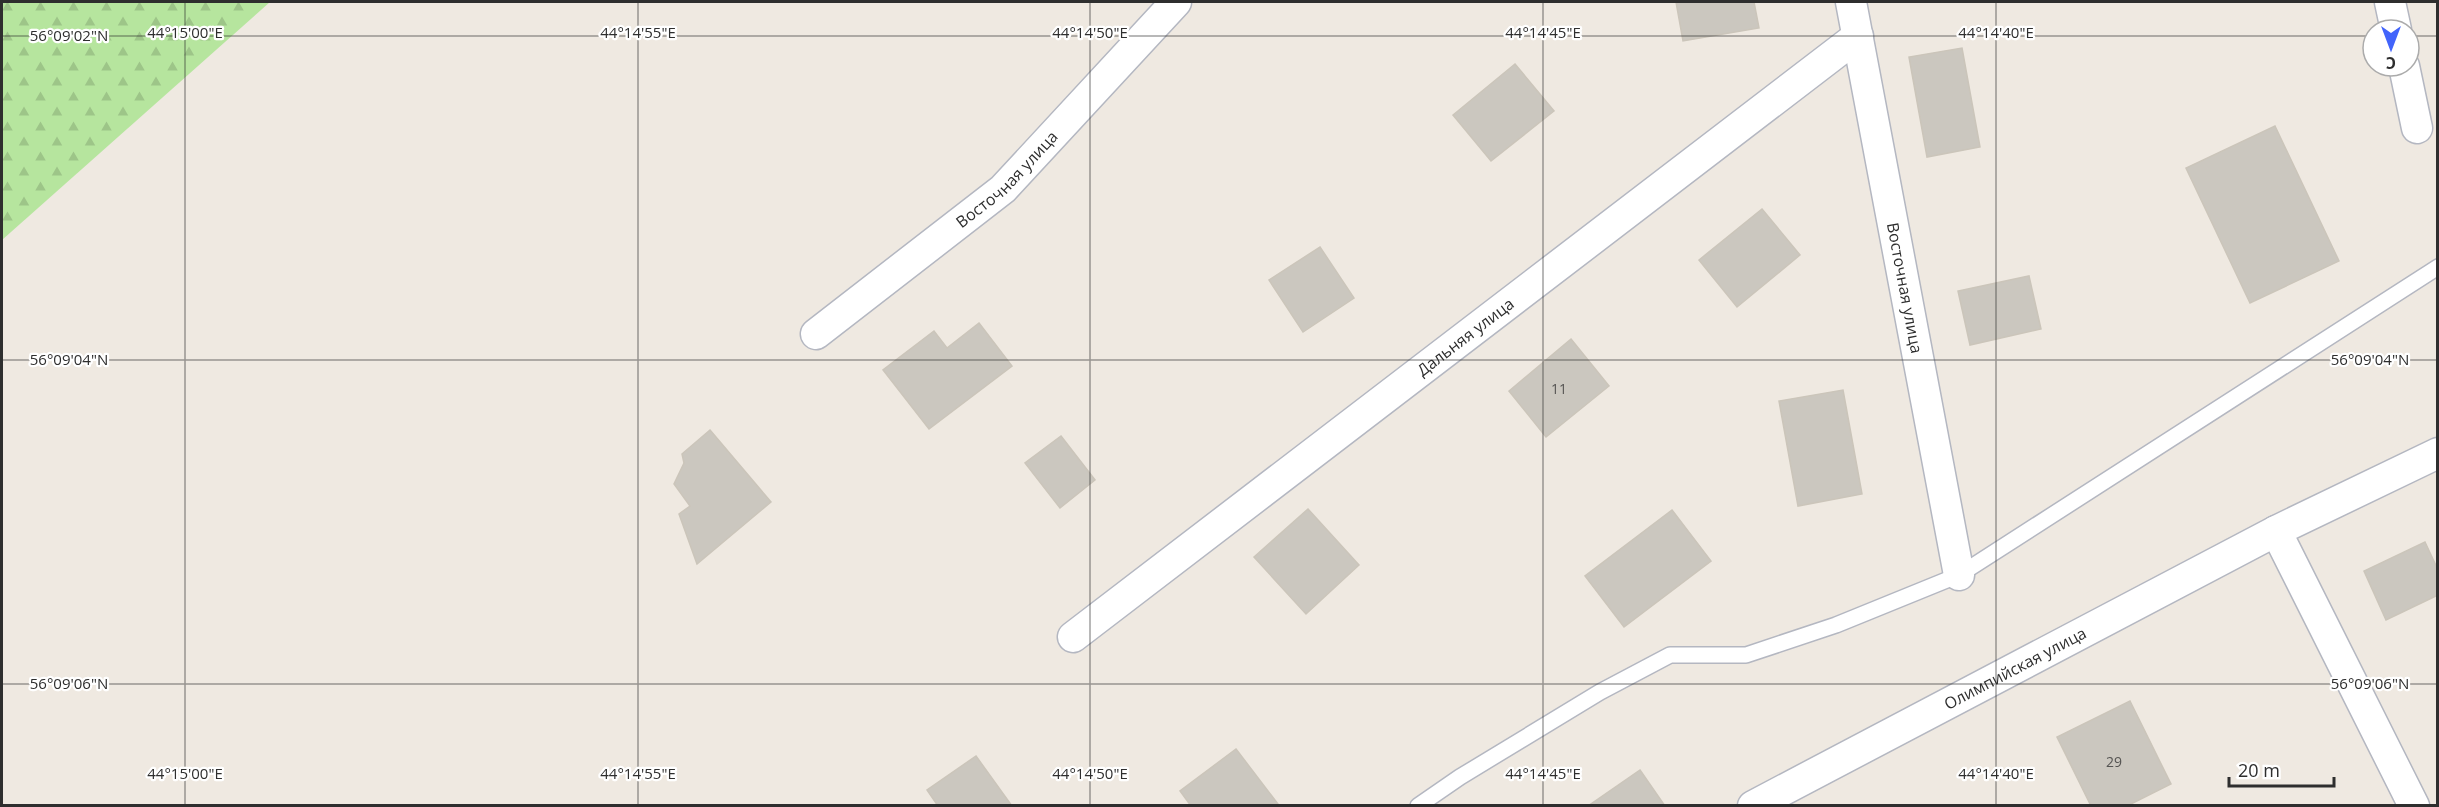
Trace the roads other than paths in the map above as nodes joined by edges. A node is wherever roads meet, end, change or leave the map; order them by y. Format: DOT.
graph roads {
  1 [pos="1176,2"];
  2 [pos="1851,2"];
  3 [pos="2390,2"];
  4 [pos="2393,18"];
  5 [pos="1858,36"];
  6 [pos="2407,78"];
  7 [pos="2417,128"];
  8 [pos="2438,267"];
  9 [pos="816,334"];
  10 [pos="2438,453"];
  11 [pos="2276,531"];
  12 [pos="1959,575"];
  13 [pos="1073,637"];
  14 [pos="1418,806"];
  15 [pos="1753,806"];
  16 [pos="2414,806"];
  1 -- 9 [label="street, Восточная улица"];
  2 -- 5 [label="street, Восточная улица"];
  3 -- 4 [label="street"];
  5 -- 12 [label="street, Восточная улица"];
  5 -- 13 [label="street, Дальняя улица"];
  6 -- 7 [label="street"];
  8 -- 12 [label="lane"];
  10 -- 11 [label="street, Олимпийская улица"];
  11 -- 15 [label="street, Олимпийская улица"];
  11 -- 16 [label="street"];
  12 -- 14 [label="lane"];
}
